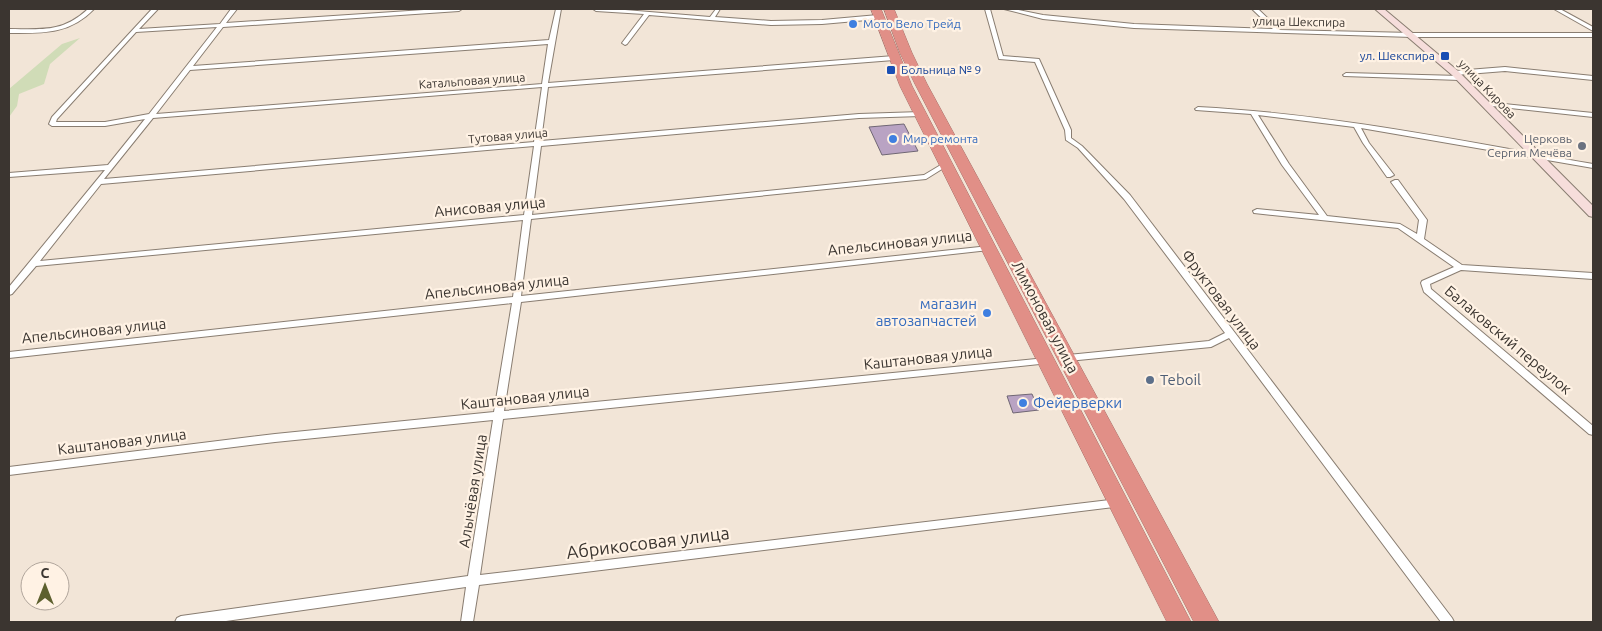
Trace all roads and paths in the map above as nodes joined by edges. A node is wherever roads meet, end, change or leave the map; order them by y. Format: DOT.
graph roads {
  1 [pos="91,9"];
  2 [pos="155,9"];
  3 [pos="234,9"];
  4 [pos="459,9"];
  5 [pos="558,9"];
  6 [pos="596,9"];
  7 [pos="718,9"];
  8 [pos="987,9"];
  9 [pos="1007,9"];
  10 [pos="1255,9"];
  11 [pos="1379,9"];
  12 [pos="1557,9"];
  13 [pos="881,11"];
  14 [pos="648,13"];
  15 [pos="711,19"];
  16 [pos="222,25"];
  17 [pos="1593,29"];
  18 [pos="9,31"];
  19 [pos="134,31"];
  20 [pos="1278,31"];
  21 [pos="1412,35"];
  22 [pos="1593,35"];
  23 [pos="552,42"];
  24 [pos="625,43"];
  25 [pos="894,58"];
  26 [pos="187,68"];
  27 [pos="1346,75"];
  28 [pos="1458,76"];
  29 [pos="1593,78"];
  30 [pos="546,86"];
  31 [pos="1485,104"];
  32 [pos="1198,109"];
  33 [pos="1253,112"];
  34 [pos="921,114"];
  35 [pos="151,116"];
  36 [pos="1593,116"];
  37 [pos="1356,125"];
  38 [pos="538,145"];
  39 [pos="1537,158"];
  40 [pos="946,164"];
  41 [pos="1593,166"];
  42 [pos="110,167"];
  43 [pos="9,175"];
  44 [pos="1390,175"];
  45 [pos="97,182"];
  46 [pos="1395,182"];
  47 [pos="1257,211"];
  48 [pos="1593,213"];
  49 [pos="527,217"];
  50 [pos="1324,217"];
  51 [pos="1420,240"];
  52 [pos="989,248"];
  53 [pos="32,264"];
  54 [pos="1460,267"];
  55 [pos="1593,276"];
  56 [pos="21,279"];
  57 [pos="9,280"];
  58 [pos="9,292"];
  59 [pos="517,298"];
  60 [pos="1229,334"];
  61 [pos="9,355"];
  62 [pos="1068,358"];
  63 [pos="1046,361"];
  64 [pos="499,416"];
  65 [pos="1593,431"];
  66 [pos="9,471"];
  67 [pos="1120,503"];
  68 [pos="472,581"];
  69 [pos="181,622"];
  70 [pos="467,622"];
  71 [pos="1179,622"];
  72 [pos="1207,622"];
  73 [pos="1448,622"];
  1 -- 18 [label="street"];
  2 -- 19 [label="street"];
  3 -- 16 [label="street"];
  4 -- 16 [label="street"];
  5 -- 23 [label="street, Алычёвая улица"];
  6 -- 14 [label="street"];
  7 -- 15 [label="street"];
  8 -- 60 [label="street, Фруктовая улица"];
  9 -- 20 [label="street, улица Шекспира"];
  10 -- 20 [label="street"];
  11 -- 21 [label="main road, улица Кирова"];
  12 -- 17 [label="street"];
  13 -- 15 [label="street"];
  13 -- 25 [label="highway, Лимоновая улица"];
  13 -- 62 [label="highway, Лимоновая улица"];
  14 -- 15 [label="street"];
  14 -- 24 [label="street"];
  16 -- 19 [label="street"];
  16 -- 26 [label="street"];
  19 -- 35 [label="street, Катальповая улица"];
  20 -- 21 [label="street, улица Шекспира"];
  21 -- 22 [label="street, улица Шекспира"];
  21 -- 28 [label="main road, улица Кирова"];
  23 -- 26 [label="street"];
  23 -- 30 [label="street, Алычёвая улица"];
  25 -- 30 [label="street, Катальповая улица"];
  25 -- 34 [label="highway, Лимоновая улица"];
  26 -- 35 [label="street"];
  27 -- 28 [label="street"];
  28 -- 29 [label="street"];
  28 -- 31 [label="main road, улица Кирова"];
  30 -- 35 [label="street, Катальповая улица"];
  30 -- 38 [label="street, Алычёвая улица"];
  31 -- 36 [label="street"];
  31 -- 39 [label="main road, улица Кирова"];
  32 -- 33 [label="street"];
  33 -- 37 [label="street"];
  33 -- 50 [label="street"];
  34 -- 38 [label="street, Тутовая улица"];
  34 -- 40 [label="highway, Лимоновая улица"];
  35 -- 42 [label="street"];
  37 -- 39 [label="street"];
  37 -- 44 [label="street"];
  38 -- 45 [label="street, Тутовая улица"];
  38 -- 49 [label="street, Алычёвая улица"];
  39 -- 41 [label="street"];
  39 -- 48 [label="main road, улица Кирова"];
  40 -- 49 [label="street, Анисовая улица"];
  40 -- 52 [label="highway, Лимоновая улица"];
  42 -- 43 [label="street"];
  42 -- 45 [label="street"];
  45 -- 53 [label="street"];
  46 -- 51 [label="street"];
  47 -- 50 [label="street"];
  49 -- 53 [label="street, Анисовая улица"];
  49 -- 59 [label="street, Алычёвая улица"];
  50 -- 51 [label="street"];
  51 -- 54 [label="street"];
  52 -- 59 [label="street, Апельсиновая улица"];
  52 -- 63 [label="highway, Лимоновая улица"];
  53 -- 56 [label="street"];
  54 -- 55 [label="street, Балаковский переулок"];
  54 -- 65 [label="street, Балаковский переулок"];
  56 -- 57 [label="street"];
  56 -- 58 [label="street"];
  59 -- 61 [label="street, Апельсиновая улица"];
  59 -- 64 [label="street, Алычёвая улица"];
  60 -- 62 [label="street"];
  60 -- 73 [label="street, Фруктовая улица"];
  62 -- 72 [label="highway, Лимоновая улица"];
  63 -- 64 [label="street, Каштановая улица"];
  63 -- 67 [label="highway, Лимоновая улица"];
  64 -- 66 [label="street, Каштановая улица"];
  64 -- 68 [label="street, Алычёвая улица"];
  67 -- 68 [label="street, Абрикосовая улица"];
  67 -- 71 [label="highway, Лимоновая улица"];
  68 -- 69 [label="street, Абрикосовая улица"];
  68 -- 70 [label="street, Алычёвая улица"];
}
